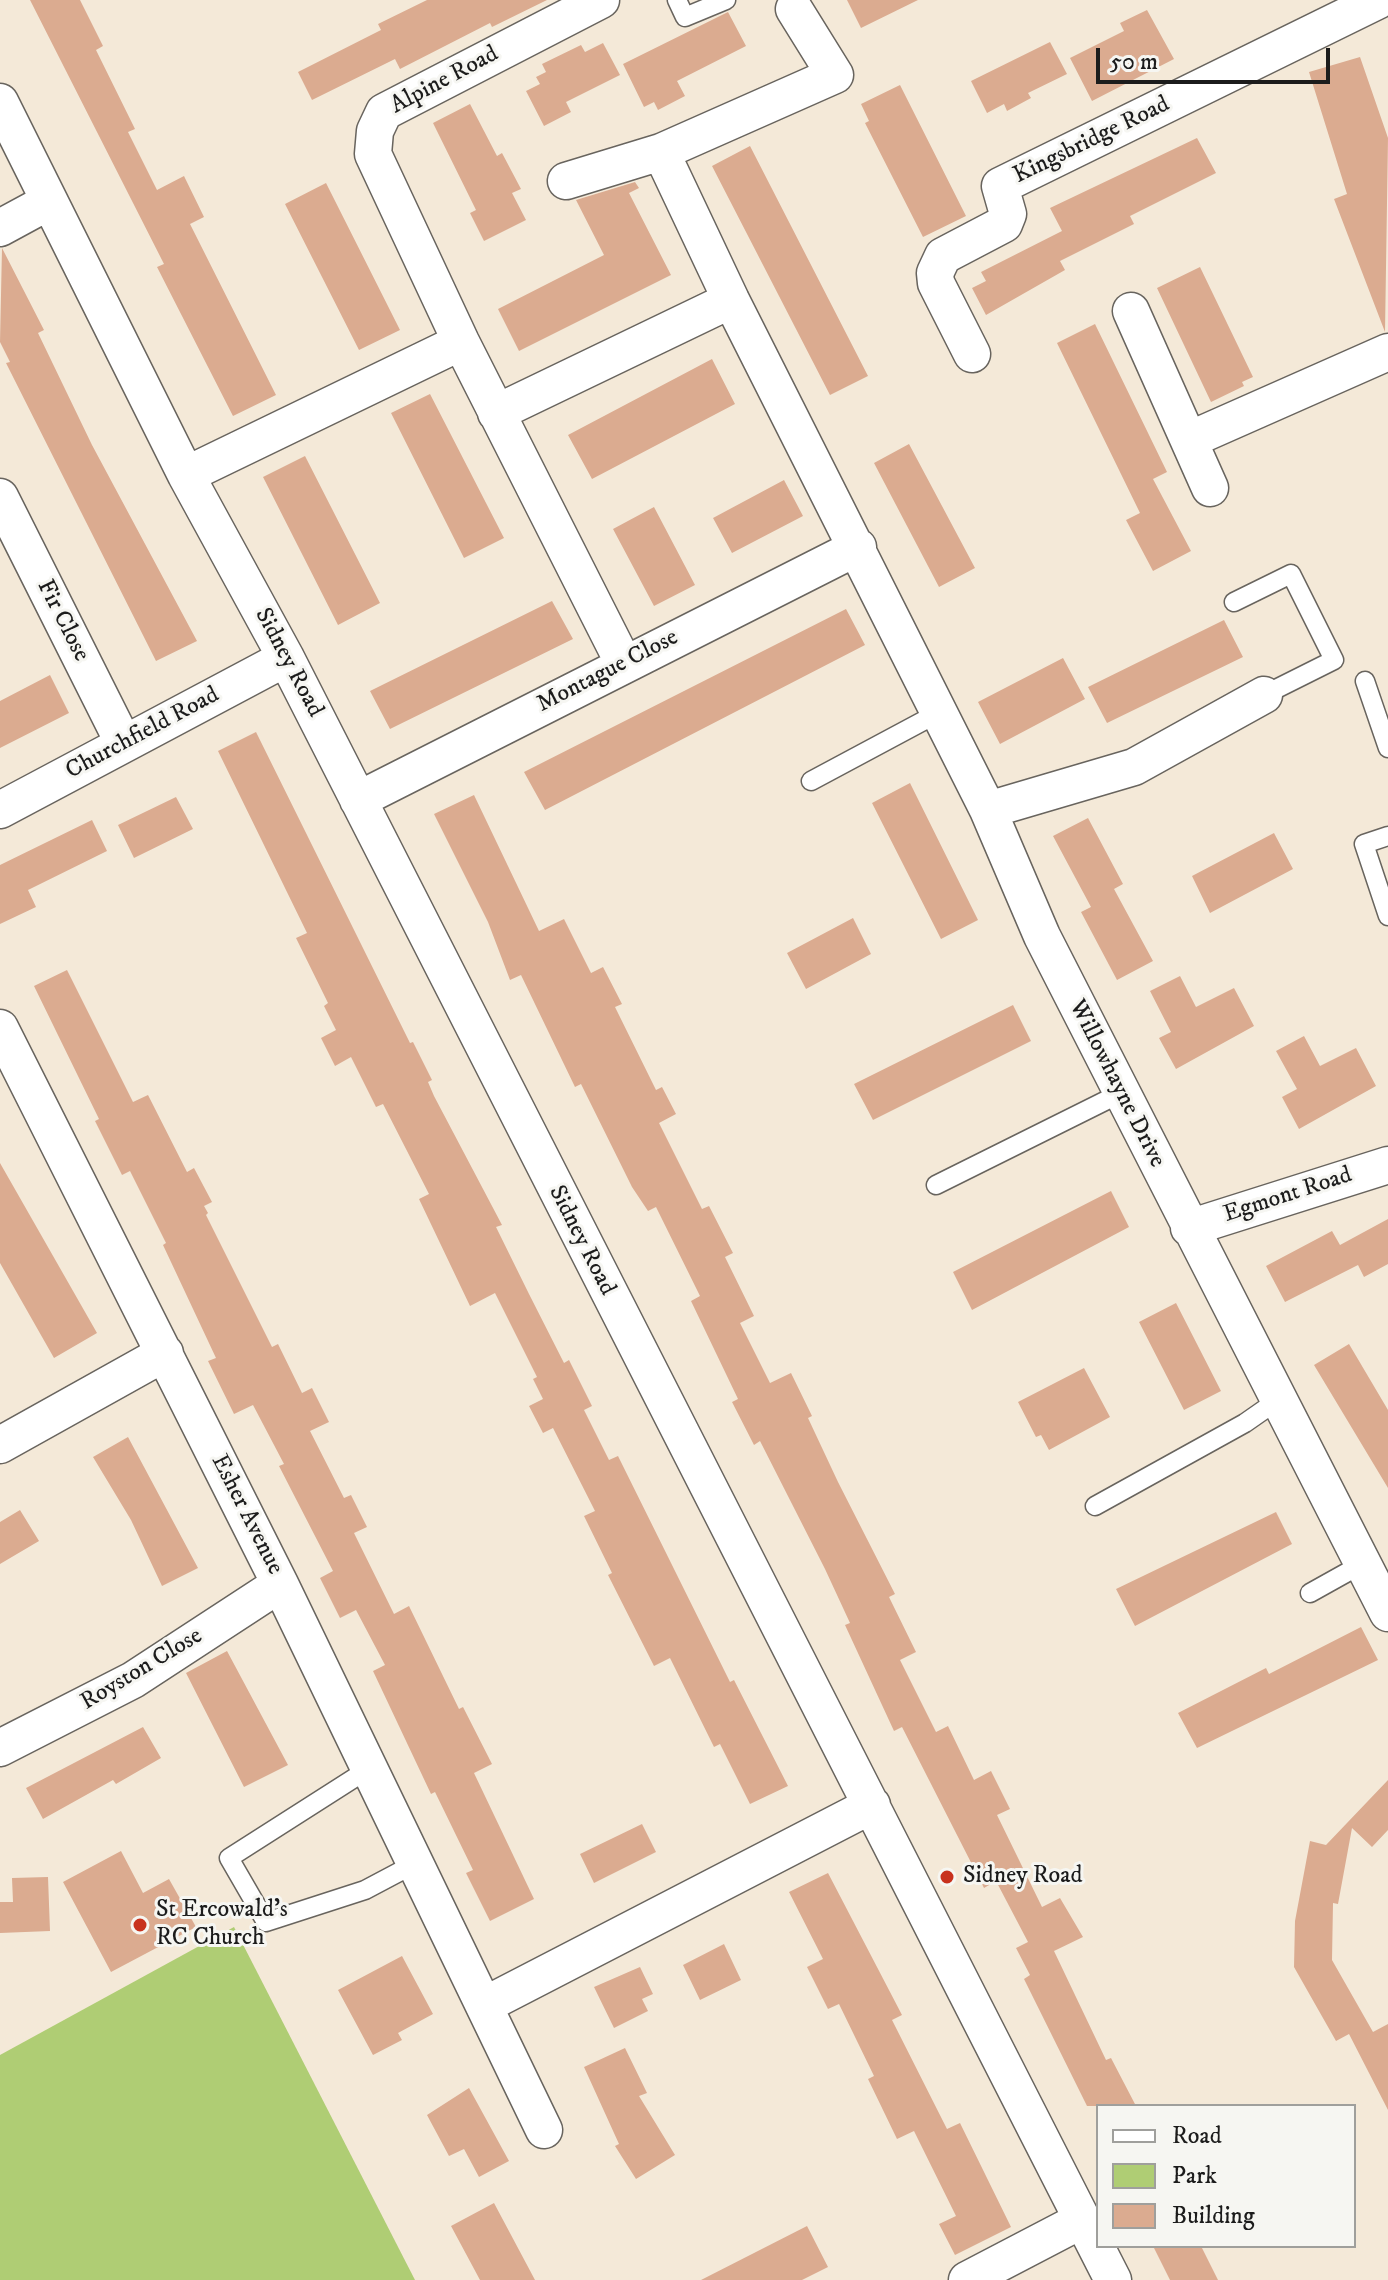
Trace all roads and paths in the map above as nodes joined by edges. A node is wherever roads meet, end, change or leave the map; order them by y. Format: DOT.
graph roads {
  1 [pos="601,0"];
  2 [pos="677,0"];
  3 [pos="726,0"];
  4 [pos="1379,0"];
  5 [pos="794,9"];
  6 [pos="0,102"];
  7 [pos="661,152"];
  8 [pos="566,181"];
  9 [pos="48,202"];
  10 [pos="0,228"];
  11 [pos="731,300"];
  12 [pos="1131,311"];
  13 [pos="461,342"];
  14 [pos="1388,352"];
  15 [pos="972,354"];
  16 [pos="496,413"];
  17 [pos="1189,440"];
  18 [pos="186,475"];
  19 [pos="1210,488"];
  20 [pos="0,497"];
  21 [pos="858,547"];
  22 [pos="1234,602"];
  23 [pos="286,658"];
  24 [pos="624,664"];
  25 [pos="1365,681"];
  26 [pos="1264,695"];
  27 [pos="940,712"];
  28 [pos="124,744"];
  29 [pos="1388,748"];
  30 [pos="811,781"];
  31 [pos="358,800"];
  32 [pos="0,810"];
  33 [pos="988,810"];
  34 [pos="1388,836"];
  35 [pos="1388,916"];
  36 [pos="0,1028"];
  37 [pos="1121,1093"];
  38 [pos="1388,1165"];
  39 [pos="936,1185"];
  40 [pos="1189,1228"];
  41 [pos="165,1353"];
  42 [pos="1278,1400"];
  43 [pos="0,1445"];
  44 [pos="1095,1506"];
  45 [pos="1362,1564"];
  46 [pos="280,1584"];
  47 [pos="1310,1593"];
  48 [pos="1388,1613"];
  49 [pos="0,1748"];
  50 [pos="370,1768"];
  51 [pos="872,1805"];
  52 [pos="416,1863"];
  53 [pos="485,2005"];
  54 [pos="544,2130"];
  55 [pos="1082,2220"];
  56 [pos="1096,2247"];
  57 [pos="1096,2248"];
  58 [pos="967,2280"];
  59 [pos="1113,2280"];
  1 -- 13 [label="street, Alpine Road"];
  2 -- 3 [label="lane"];
  4 -- 15 [label="street, Kingsbridge Road"];
  5 -- 7 [label="street"];
  6 -- 9 [label="street, Sidney Road"];
  7 -- 8 [label="street"];
  7 -- 11 [label="street, Willowhayne Drive"];
  9 -- 10 [label="street"];
  9 -- 18 [label="street, Sidney Road"];
  11 -- 16 [label="street"];
  11 -- 21 [label="street, Willowhayne Drive"];
  12 -- 17 [label="street"];
  13 -- 16 [label="street, Alpine Road"];
  13 -- 18 [label="street"];
  14 -- 17 [label="street"];
  16 -- 24 [label="street, Alpine Road"];
  17 -- 19 [label="street"];
  18 -- 23 [label="street, Sidney Road"];
  20 -- 28 [label="street, Fir Close"];
  21 -- 24 [label="street, Montague Close"];
  21 -- 27 [label="street, Willowhayne Drive"];
  22 -- 26 [label="lane"];
  23 -- 28 [label="street, Churchfield Road"];
  23 -- 31 [label="street, Sidney Road"];
  24 -- 31 [label="street, Montague Close"];
  25 -- 29 [label="lane"];
  26 -- 33 [label="street"];
  27 -- 30 [label="lane"];
  27 -- 33 [label="street, Willowhayne Drive"];
  28 -- 32 [label="street, Churchfield Road"];
  31 -- 51 [label="street, Sidney Road"];
  33 -- 37 [label="street, Willowhayne Drive"];
  34 -- 35 [label="lane"];
  36 -- 41 [label="street, Esher Avenue"];
  37 -- 39 [label="lane"];
  37 -- 40 [label="street, Willowhayne Drive"];
  38 -- 40 [label="street, Egmont Road"];
  40 -- 42 [label="street, Willowhayne Drive"];
  41 -- 43 [label="street"];
  41 -- 46 [label="street, Esher Avenue"];
  42 -- 44 [label="lane"];
  42 -- 45 [label="street, Willowhayne Drive"];
  45 -- 47 [label="lane"];
  45 -- 48 [label="street, Willowhayne Drive"];
  46 -- 49 [label="street, Royston Close"];
  46 -- 50 [label="street, Esher Avenue"];
  50 -- 52 [label="street, Esher Avenue"];
  50 -- 52 [label="lane"];
  51 -- 53 [label="street"];
  51 -- 55 [label="street, Sidney Road"];
  52 -- 53 [label="street, Esher Avenue"];
  53 -- 54 [label="street, Esher Avenue"];
  55 -- 56 [label="street, Sidney Road"];
  55 -- 58 [label="street"];
  57 -- 59 [label="street, Sidney Road"];
}
